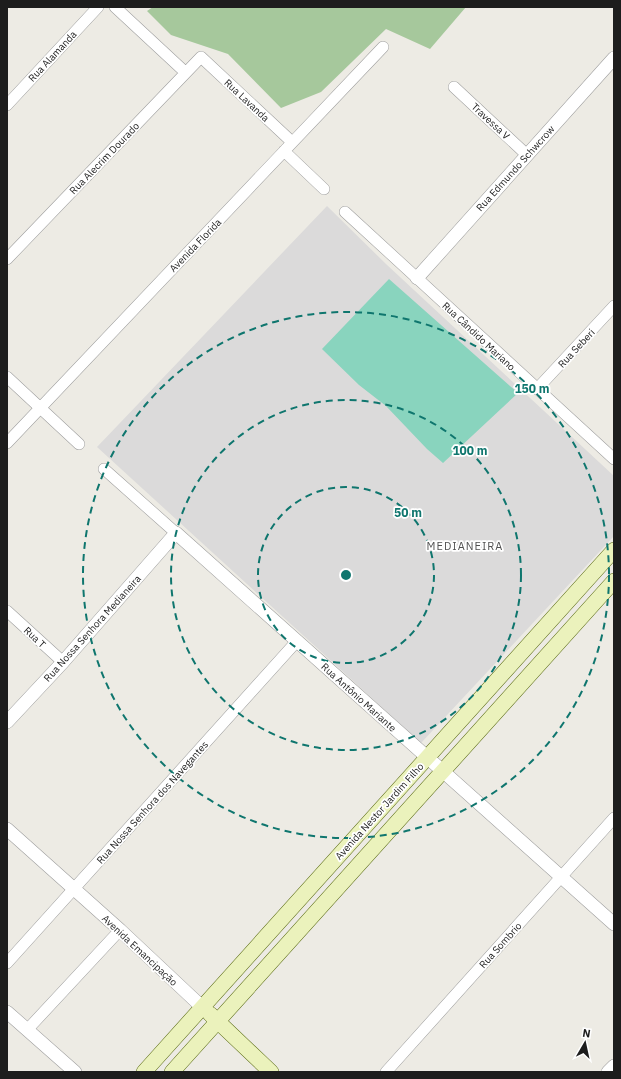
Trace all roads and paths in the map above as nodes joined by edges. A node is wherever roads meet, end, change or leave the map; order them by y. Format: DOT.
graph roads {
  1 [pos="98,7"];
  2 [pos="115,7"];
  3 [pos="383,47"];
  4 [pos="201,57"];
  5 [pos="614,58"];
  6 [pos="185,72"];
  7 [pos="454,87"];
  8 [pos="7,106"];
  9 [pos="292,142"];
  10 [pos="284,151"];
  11 [pos="527,155"];
  12 [pos="324,190"];
  13 [pos="344,212"];
  14 [pos="7,259"];
  15 [pos="416,278"];
  16 [pos="614,306"];
  17 [pos="7,377"];
  18 [pos="537,389"];
  19 [pos="40,408"];
  20 [pos="7,443"];
  21 [pos="78,444"];
  22 [pos="614,459"];
  23 [pos="104,469"];
  24 [pos="176,533"];
  25 [pos="614,550"];
  26 [pos="614,581"];
  27 [pos="7,611"];
  28 [pos="297,641"];
  29 [pos="63,662"];
  30 [pos="7,722"];
  31 [pos="427,757"];
  32 [pos="443,771"];
  33 [pos="614,818"];
  34 [pos="7,829"];
  35 [pos="325,871"];
  36 [pos="562,877"];
  37 [pos="340,885"];
  38 [pos="74,890"];
  39 [pos="614,924"];
  40 [pos="120,930"];
  41 [pos="7,963"];
  42 [pos="202,1007"];
  43 [pos="7,1012"];
  44 [pos="217,1021"];
  45 [pos="27,1030"];
  46 [pos="614,1066"];
  47 [pos="75,1072"];
  48 [pos="144,1072"];
  49 [pos="172,1072"];
  50 [pos="271,1072"];
  51 [pos="386,1072"];
  52 [pos="608,1072"];
  1 -- 8 [label="street, Rua Alamanda"];
  2 -- 6 [label="street"];
  3 -- 9 [label="street, Avenida Florida"];
  4 -- 6 [label="street, Rua Alecrim Dourado"];
  4 -- 9 [label="street, Rua Lavanda"];
  5 -- 11 [label="street, Rua Edmundo Schwcrow"];
  6 -- 14 [label="street, Rua Alecrim Dourado"];
  7 -- 11 [label="street, Travessa V"];
  9 -- 10 [label="street, Avenida Florida"];
  10 -- 12 [label="street"];
  10 -- 19 [label="street, Avenida Florida"];
  11 -- 15 [label="street, Rua Edmundo Schwcrow"];
  13 -- 15 [label="street, Rua Cândido Mariano"];
  15 -- 18 [label="street, Rua Cândido Mariano"];
  16 -- 18 [label="street, Rua Seberi"];
  17 -- 19 [label="street"];
  18 -- 22 [label="street, Rua Cândido Mariano"];
  19 -- 20 [label="street, Avenida Florida"];
  19 -- 21 [label="street"];
  23 -- 24 [label="street, Rua Antônio Mariante"];
  24 -- 28 [label="street, Rua Antônio Mariante"];
  24 -- 29 [label="street, Rua Nossa Senhora Medianeira"];
  25 -- 31 [label="main road, Avenida Nestor Jardim Filho"];
  26 -- 32 [label="main road, Avenida Nestor Jardim Filho"];
  27 -- 29 [label="street, Rua T"];
  28 -- 31 [label="street, Rua Antônio Mariante"];
  28 -- 38 [label="street, Rua Nossa Senhora dos Navegantes"];
  29 -- 30 [label="street, Rua Nossa Senhora Medianeira"];
  31 -- 32 [label="street, Rua Antônio Mariante"];
  31 -- 35 [label="main road, Avenida Nestor Jardim Filho"];
  32 -- 36 [label="street, Rua Antônio Mariante"];
  32 -- 37 [label="main road, Avenida Nestor Jardim Filho"];
  33 -- 36 [label="street, Rua Sombrio"];
  34 -- 38 [label="street, Avenida Emancipação"];
  35 -- 37 [label="main road"];
  35 -- 42 [label="main road, Avenida Nestor Jardim Filho"];
  36 -- 39 [label="street, Rua Antônio Mariante"];
  36 -- 51 [label="street, Rua Sombrio"];
  37 -- 44 [label="main road, Avenida Nestor Jardim Filho"];
  38 -- 40 [label="street, Avenida Emancipação"];
  38 -- 41 [label="street, Rua Nossa Senhora dos Navegantes"];
  40 -- 42 [label="street, Avenida Emancipação"];
  40 -- 45 [label="street"];
  42 -- 44 [label="main road, Avenida Emancipação"];
  42 -- 48 [label="main road, Avenida Nestor Jardim Filho"];
  43 -- 45 [label="street"];
  44 -- 49 [label="main road, Avenida Nestor Jardim Filho"];
  44 -- 50 [label="main road, Avenida Emancipação"];
  45 -- 47 [label="street"];
  46 -- 52 [label="street"];
}
